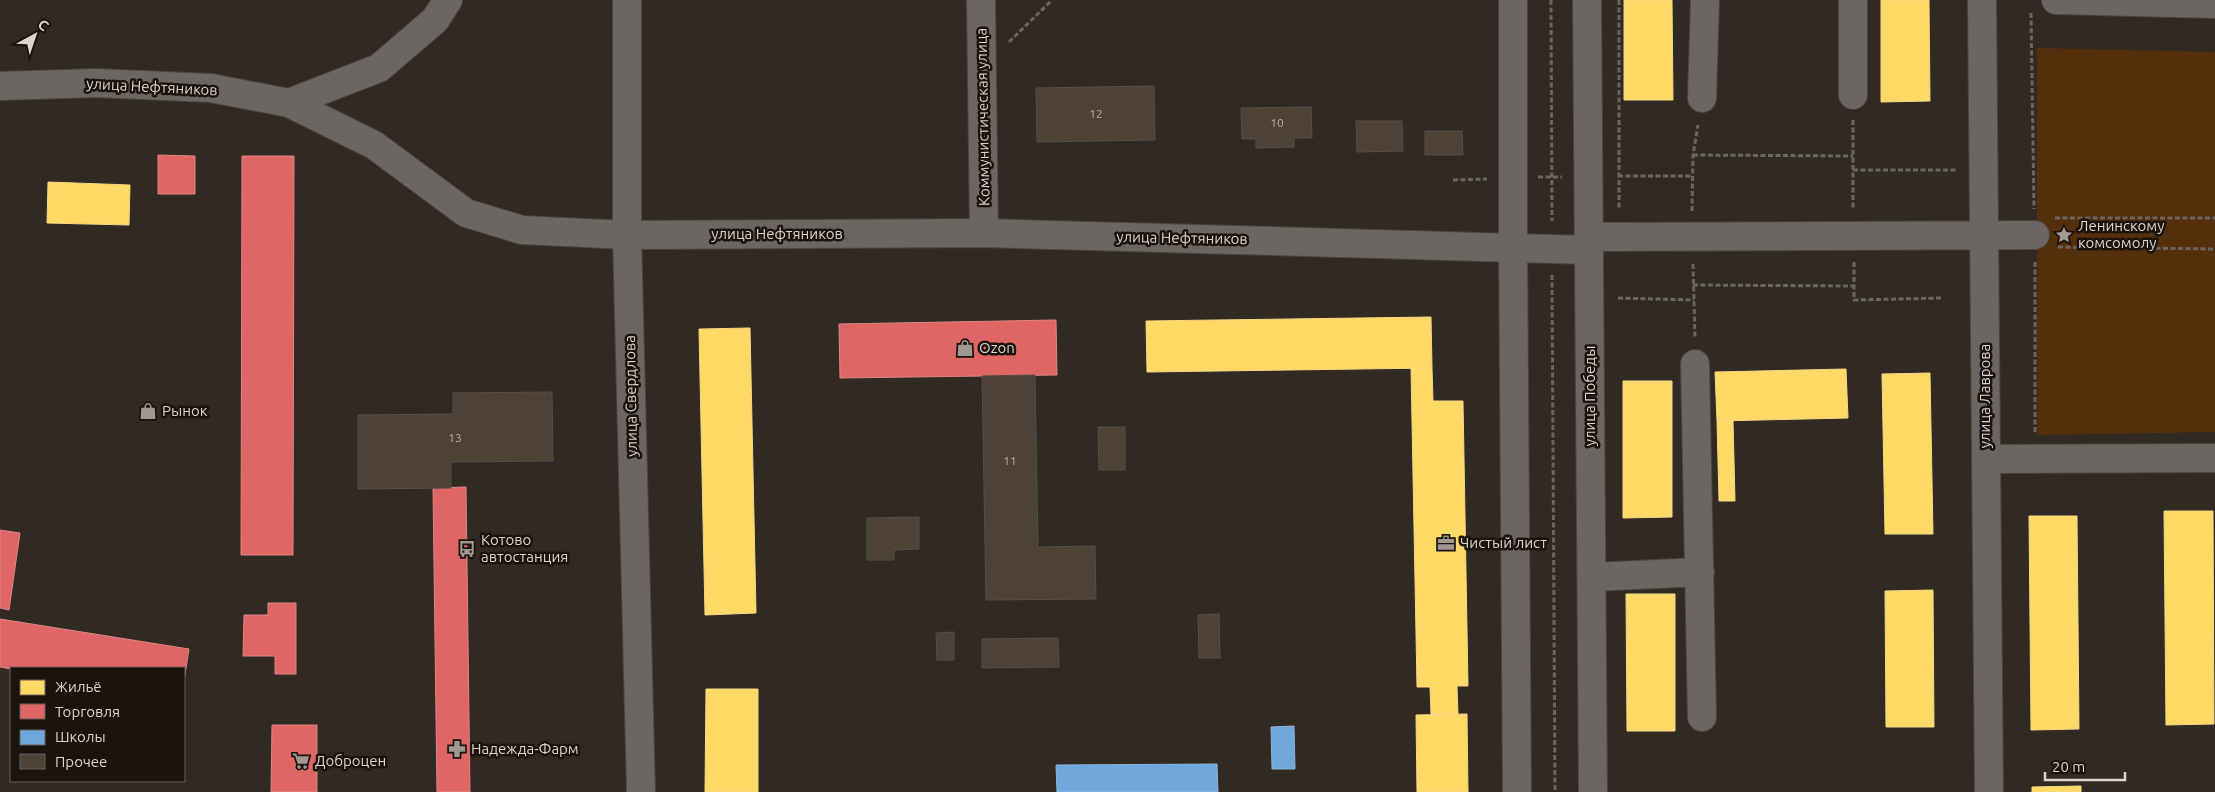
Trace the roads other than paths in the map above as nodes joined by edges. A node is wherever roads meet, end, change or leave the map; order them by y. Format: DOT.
graph roads {
  1 [pos="448,0"];
  2 [pos="627,0"];
  3 [pos="981,0"];
  4 [pos="1513,0"];
  5 [pos="1587,0"];
  6 [pos="1705,0"];
  7 [pos="1853,0"];
  8 [pos="1982,0"];
  9 [pos="2056,0"];
  10 [pos="2110,1"];
  11 [pos="2215,4"];
  12 [pos="0,86"];
  13 [pos="1853,95"];
  14 [pos="1702,98"];
  15 [pos="289,104"];
  16 [pos="984,233"];
  17 [pos="2047,233"];
  18 [pos="627,235"];
  19 [pos="1984,236"];
  20 [pos="1589,243"];
  21 [pos="1513,247"];
  22 [pos="1695,364"];
  23 [pos="2215,458"];
  24 [pos="1986,459"];
  25 [pos="1700,572"];
  26 [pos="1592,577"];
  27 [pos="1702,717"];
  28 [pos="640,792"];
  29 [pos="1517,792"];
  30 [pos="1593,792"];
  31 [pos="1989,792"];
  1 -- 15 [label="street"];
  2 -- 18 [label="street, улица Свердлова"];
  3 -- 16 [label="street, Коммунистическая улица"];
  4 -- 21 [label="street"];
  5 -- 20 [label="street, улица Победы"];
  6 -- 14 [label="street"];
  7 -- 13 [label="street"];
  8 -- 19 [label="street, улица Лаврова"];
  9 -- 10 [label="street"];
  10 -- 11 [label="street"];
  12 -- 15 [label="street, улица Нефтяников"];
  15 -- 18 [label="street, улица Нефтяников"];
  16 -- 18 [label="street, улица Нефтяников"];
  16 -- 21 [label="street, улица Нефтяников"];
  17 -- 19 [label="street, улица Нефтяников"];
  18 -- 28 [label="street, улица Свердлова"];
  19 -- 20 [label="street, улица Нефтяников"];
  19 -- 24 [label="street, улица Лаврова"];
  20 -- 21 [label="street, улица Нефтяников"];
  20 -- 26 [label="street, улица Победы"];
  21 -- 29 [label="street"];
  22 -- 25 [label="street"];
  23 -- 24 [label="street"];
  24 -- 31 [label="street, улица Лаврова"];
  25 -- 26 [label="street"];
  25 -- 27 [label="street"];
  26 -- 30 [label="street, улица Победы"];
}
